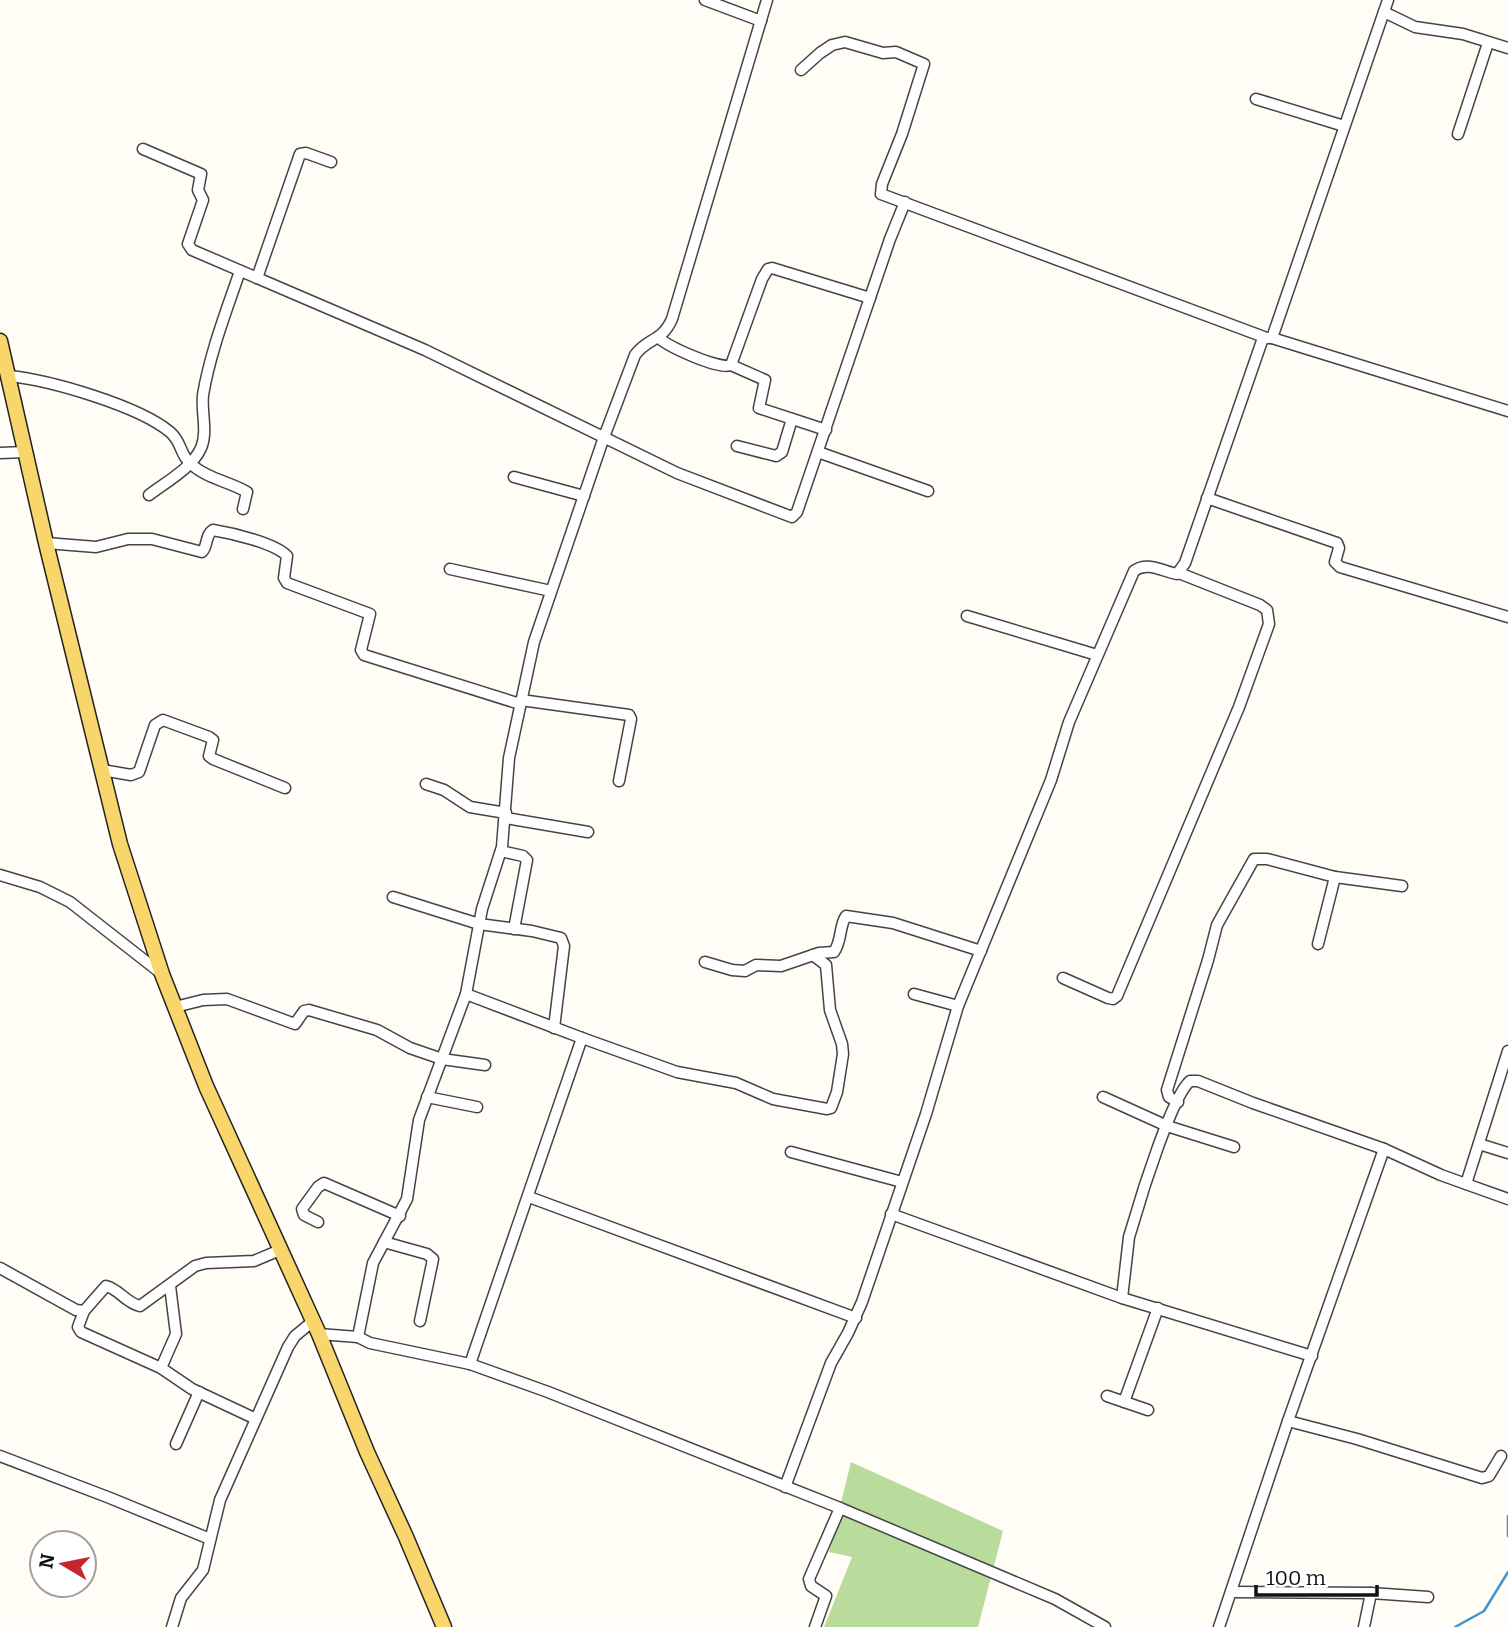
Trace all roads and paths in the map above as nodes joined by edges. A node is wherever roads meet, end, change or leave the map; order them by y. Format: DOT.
graph roads {
  1 [pos="705,0"];
  2 [pos="767,0"];
  3 [pos="1388,0"];
  4 [pos="1384,12"];
  5 [pos="761,21"];
  6 [pos="1488,43"];
  7 [pos="1508,48"];
  8 [pos="801,70"];
  9 [pos="1256,99"];
  10 [pos="1344,126"];
  11 [pos="1458,134"];
  12 [pos="143,149"];
  13 [pos="331,162"];
  14 [pos="905,202"];
  15 [pos="240,271"];
  16 [pos="257,278"];
  17 [pos="870,298"];
  18 [pos="659,338"];
  19 [pos="1268,338"];
  20 [pos="0,341"];
  21 [pos="731,365"];
  22 [pos="9,376"];
  23 [pos="1508,411"];
  24 [pos="792,419"];
  25 [pos="826,430"];
  26 [pos="604,437"];
  27 [pos="737,446"];
  28 [pos="25,452"];
  29 [pos="818,452"];
  30 [pos="0,453"];
  31 [pos="190,463"];
  32 [pos="514,477"];
  33 [pos="928,491"];
  34 [pos="149,495"];
  35 [pos="584,496"];
  36 [pos="1207,498"];
  37 [pos="243,509"];
  38 [pos="46,543"];
  39 [pos="450,569"];
  40 [pos="1179,573"];
  41 [pos="551,591"];
  42 [pos="967,616"];
  43 [pos="1508,618"];
  44 [pos="1097,655"];
  45 [pos="521,702"];
  46 [pos="102,770"];
  47 [pos="619,782"];
  48 [pos="426,784"];
  49 [pos="285,788"];
  50 [pos="506,816"];
  51 [pos="588,832"];
  52 [pos="501,851"];
  53 [pos="0,875"];
  54 [pos="1335,877"];
  55 [pos="1402,886"];
  56 [pos="393,897"];
  57 [pos="479,924"];
  58 [pos="514,929"];
  59 [pos="1318,944"];
  60 [pos="981,951"];
  61 [pos="813,955"];
  62 [pos="705,962"];
  63 [pos="162,974"];
  64 [pos="1063,978"];
  65 [pos="466,994"];
  66 [pos="914,994"];
  67 [pos="958,1006"];
  68 [pos="175,1007"];
  69 [pos="554,1028"];
  70 [pos="582,1038"];
  71 [pos="1508,1051"];
  72 [pos="442,1059"];
  73 [pos="485,1065"];
  74 [pos="427,1097"];
  75 [pos="1103,1097"];
  76 [pos="1178,1102"];
  77 [pos="477,1107"];
  78 [pos="1167,1126"];
  79 [pos="1479,1144"];
  80 [pos="1234,1147"];
  81 [pos="1384,1149"];
  82 [pos="791,1152"];
  83 [pos="1508,1153"];
  84 [pos="902,1182"];
  85 [pos="1466,1184"];
  86 [pos="529,1196"];
  87 [pos="1508,1199"];
  88 [pos="891,1214"];
  89 [pos="400,1216"];
  90 [pos="318,1222"];
  91 [pos="384,1242"];
  92 [pos="280,1250"];
  93 [pos="0,1268"];
  94 [pos="170,1286"];
  95 [pos="1122,1298"];
  96 [pos="1158,1308"];
  97 [pos="84,1311"];
  98 [pos="856,1318"];
  99 [pos="420,1321"];
  100 [pos="315,1328"];
  101 [pos="358,1337"];
  102 [pos="1312,1356"];
  103 [pos="470,1364"];
  104 [pos="161,1368"];
  105 [pos="199,1392"];
  106 [pos="1107,1396"];
  107 [pos="1124,1402"];
  108 [pos="1148,1410"];
  109 [pos="256,1419"];
  110 [pos="1288,1421"];
  111 [pos="176,1444"];
  112 [pos="1501,1456"];
  113 [pos="0,1457"];
  114 [pos="785,1487"];
  115 [pos="840,1508"];
  116 [pos="210,1539"];
  117 [pos="1231,1592"];
  118 [pos="1371,1593"];
  119 [pos="1428,1597"];
  120 [pos="1090,1623"];
  121 [pos="172,1627"];
  122 [pos="444,1627"];
  123 [pos="815,1627"];
  124 [pos="1105,1627"];
  125 [pos="1219,1627"];
  126 [pos="1364,1627"];
  1 -- 5 [label="street"];
  2 -- 5 [label="street"];
  3 -- 4 [label="street"];
  4 -- 6 [label="street"];
  4 -- 10 [label="street"];
  5 -- 18 [label="street"];
  6 -- 7 [label="street"];
  6 -- 11 [label="street"];
  8 -- 14 [label="street"];
  9 -- 10 [label="street"];
  10 -- 19 [label="street"];
  12 -- 15 [label="street"];
  13 -- 16 [label="street"];
  14 -- 17 [label="street"];
  14 -- 19 [label="street"];
  15 -- 16 [label="street"];
  15 -- 31 [label="street"];
  16 -- 26 [label="street"];
  17 -- 21 [label="street"];
  17 -- 25 [label="street"];
  18 -- 21 [label="street"];
  18 -- 26 [label="street"];
  19 -- 23 [label="street"];
  19 -- 36 [label="street"];
  20 -- 22 [label="main road"];
  21 -- 24 [label="street"];
  22 -- 28 [label="main road"];
  22 -- 31 [label="street"];
  24 -- 25 [label="street"];
  24 -- 27 [label="street"];
  25 -- 29 [label="street"];
  26 -- 29 [label="street"];
  26 -- 35 [label="street"];
  28 -- 30 [label="street"];
  28 -- 38 [label="main road"];
  29 -- 33 [label="street"];
  31 -- 34 [label="street"];
  31 -- 37 [label="street"];
  32 -- 35 [label="street"];
  35 -- 41 [label="street"];
  36 -- 40 [label="street"];
  36 -- 43 [label="street"];
  38 -- 45 [label="street"];
  38 -- 46 [label="main road"];
  39 -- 41 [label="street"];
  40 -- 44 [label="street"];
  40 -- 64 [label="street"];
  41 -- 45 [label="street"];
  42 -- 44 [label="street"];
  44 -- 60 [label="street"];
  45 -- 47 [label="street"];
  45 -- 50 [label="street"];
  46 -- 49 [label="street"];
  46 -- 63 [label="main road"];
  48 -- 50 [label="street"];
  50 -- 51 [label="street"];
  50 -- 52 [label="street"];
  52 -- 57 [label="street"];
  52 -- 58 [label="street"];
  53 -- 63 [label="street"];
  54 -- 55 [label="street"];
  54 -- 59 [label="street"];
  54 -- 76 [label="street"];
  56 -- 57 [label="street"];
  57 -- 58 [label="street"];
  57 -- 65 [label="street"];
  58 -- 69 [label="street"];
  60 -- 61 [label="street"];
  60 -- 67 [label="street"];
  61 -- 62 [label="street"];
  61 -- 70 [label="street"];
  63 -- 68 [label="main road"];
  65 -- 69 [label="street"];
  65 -- 72 [label="street"];
  66 -- 67 [label="street"];
  67 -- 84 [label="street"];
  68 -- 72 [label="street"];
  68 -- 92 [label="main road"];
  69 -- 70 [label="street"];
  70 -- 86 [label="street"];
  71 -- 79 [label="street"];
  72 -- 73 [label="street"];
  72 -- 74 [label="street"];
  74 -- 77 [label="street"];
  74 -- 89 [label="street"];
  75 -- 78 [label="street"];
  76 -- 78 [label="street"];
  76 -- 81 [label="street"];
  78 -- 80 [label="street"];
  78 -- 95 [label="street"];
  79 -- 83 [label="street"];
  79 -- 85 [label="street"];
  81 -- 85 [label="street"];
  81 -- 102 [label="street"];
  82 -- 84 [label="street"];
  84 -- 88 [label="street"];
  85 -- 87 [label="street"];
  86 -- 98 [label="street"];
  86 -- 103 [label="street"];
  88 -- 95 [label="street"];
  88 -- 98 [label="street"];
  89 -- 90 [label="street"];
  89 -- 91 [label="street"];
  91 -- 99 [label="street"];
  91 -- 101 [label="street"];
  92 -- 94 [label="street"];
  92 -- 100 [label="main road"];
  93 -- 97 [label="street"];
  94 -- 97 [label="street"];
  94 -- 104 [label="street"];
  95 -- 96 [label="street"];
  96 -- 102 [label="street"];
  96 -- 107 [label="street"];
  97 -- 104 [label="street"];
  98 -- 114 [label="street"];
  100 -- 101 [label="street"];
  100 -- 109 [label="street"];
  100 -- 122 [label="main road"];
  101 -- 103 [label="street"];
  102 -- 110 [label="street"];
  103 -- 114 [label="street"];
  104 -- 105 [label="street"];
  105 -- 109 [label="street"];
  105 -- 111 [label="street"];
  106 -- 107 [label="street"];
  107 -- 108 [label="street"];
  109 -- 116 [label="street"];
  110 -- 112 [label="street"];
  110 -- 117 [label="street"];
  113 -- 116 [label="street"];
  114 -- 115 [label="street"];
  115 -- 120 [label="street"];
  115 -- 123 [label="street"];
  116 -- 121 [label="street"];
  117 -- 118 [label="street"];
  117 -- 125 [label="street"];
  118 -- 119 [label="street"];
  118 -- 126 [label="street"];
  120 -- 124 [label="street"];
}
